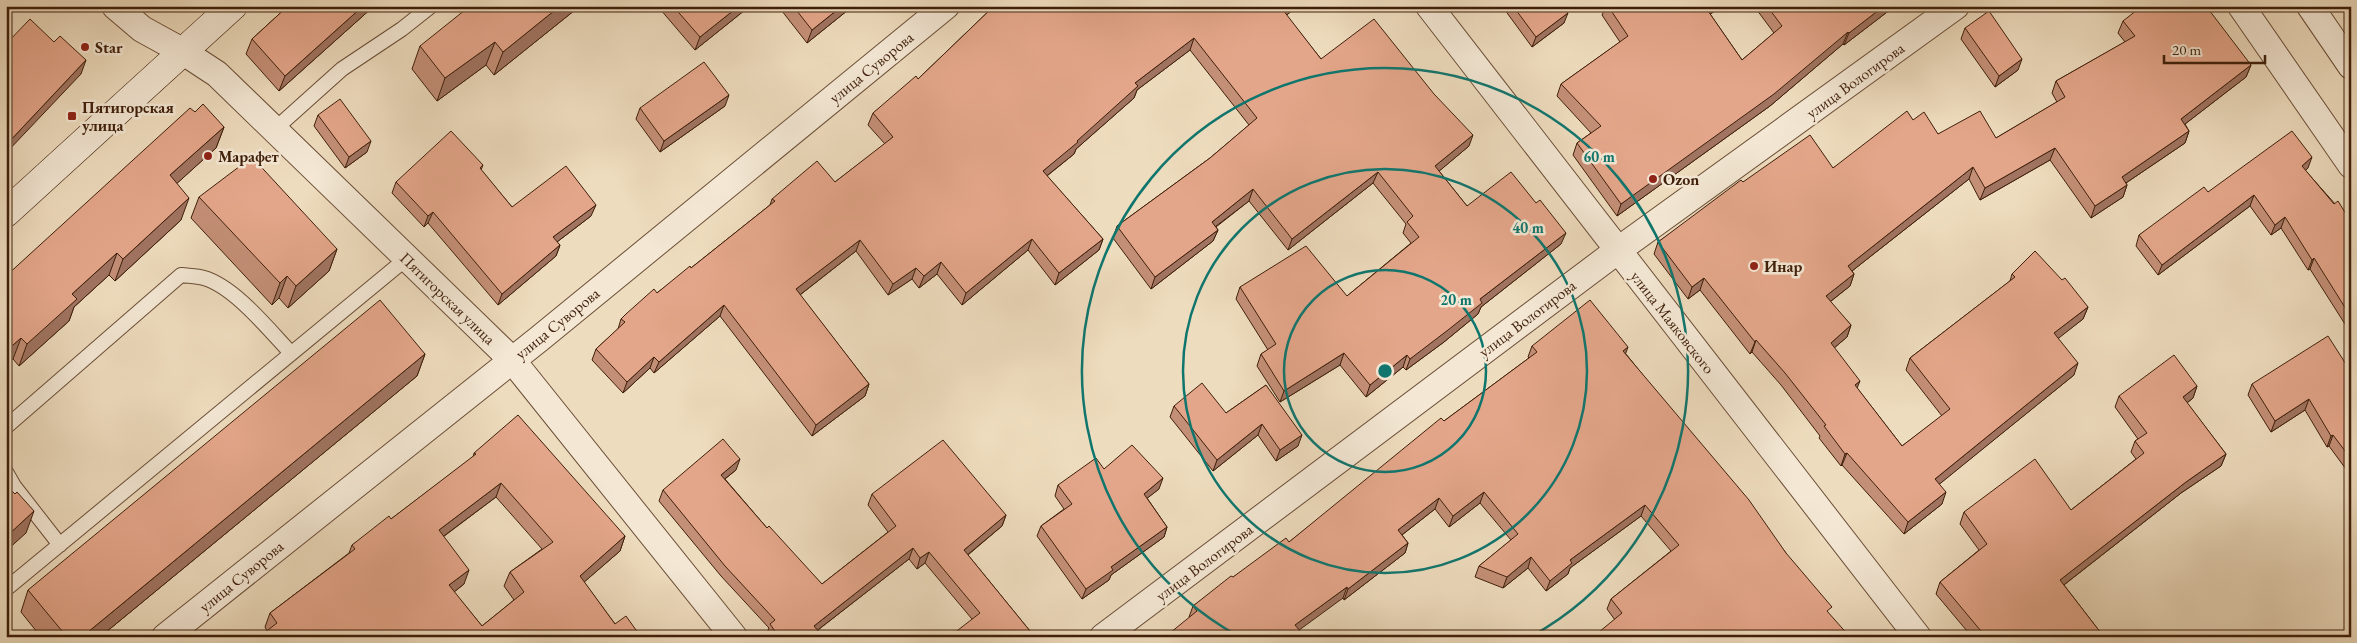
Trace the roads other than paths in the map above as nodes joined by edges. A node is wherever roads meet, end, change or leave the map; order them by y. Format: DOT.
graph roads {
  1 [pos="116,6"];
  2 [pos="233,6"];
  3 [pos="432,6"];
  4 [pos="946,6"];
  5 [pos="1429,6"];
  6 [pos="1956,6"];
  7 [pos="2241,6"];
  8 [pos="2310,6"];
  9 [pos="182,51"];
  10 [pos="2351,66"];
  11 [pos="274,130"];
  12 [pos="2351,165"];
  13 [pos="6,213"];
  14 [pos="1617,251"];
  15 [pos="407,258"];
  16 [pos="291,353"];
  17 [pos="512,360"];
  18 [pos="6,426"];
  19 [pos="6,472"];
  20 [pos="60,545"];
  21 [pos="6,589"];
  22 [pos="165,637"];
  23 [pos="734,637"];
  24 [pos="1103,637"];
  25 [pos="1918,637"];
  1 -- 9 [label="street, Пятигорская улица"];
  2 -- 9 [label="street"];
  3 -- 11 [label="lane"];
  4 -- 17 [label="street, улица Суворова"];
  5 -- 14 [label="street, улица Маяковского"];
  6 -- 14 [label="street, улица Вологирова"];
  7 -- 12 [label="street"];
  8 -- 10 [label="street"];
  9 -- 11 [label="street, Пятигорская улица"];
  9 -- 13 [label="street"];
  11 -- 15 [label="street, Пятигорская улица"];
  14 -- 24 [label="street, улица Вологирова"];
  14 -- 25 [label="street, улица Маяковского"];
  15 -- 16 [label="lane"];
  15 -- 17 [label="street, Пятигорская улица"];
  16 -- 18 [label="lane"];
  16 -- 20 [label="lane"];
  17 -- 22 [label="street, улица Суворова"];
  17 -- 23 [label="street, Пятигорская улица"];
  19 -- 20 [label="lane"];
  20 -- 21 [label="lane"];
}
